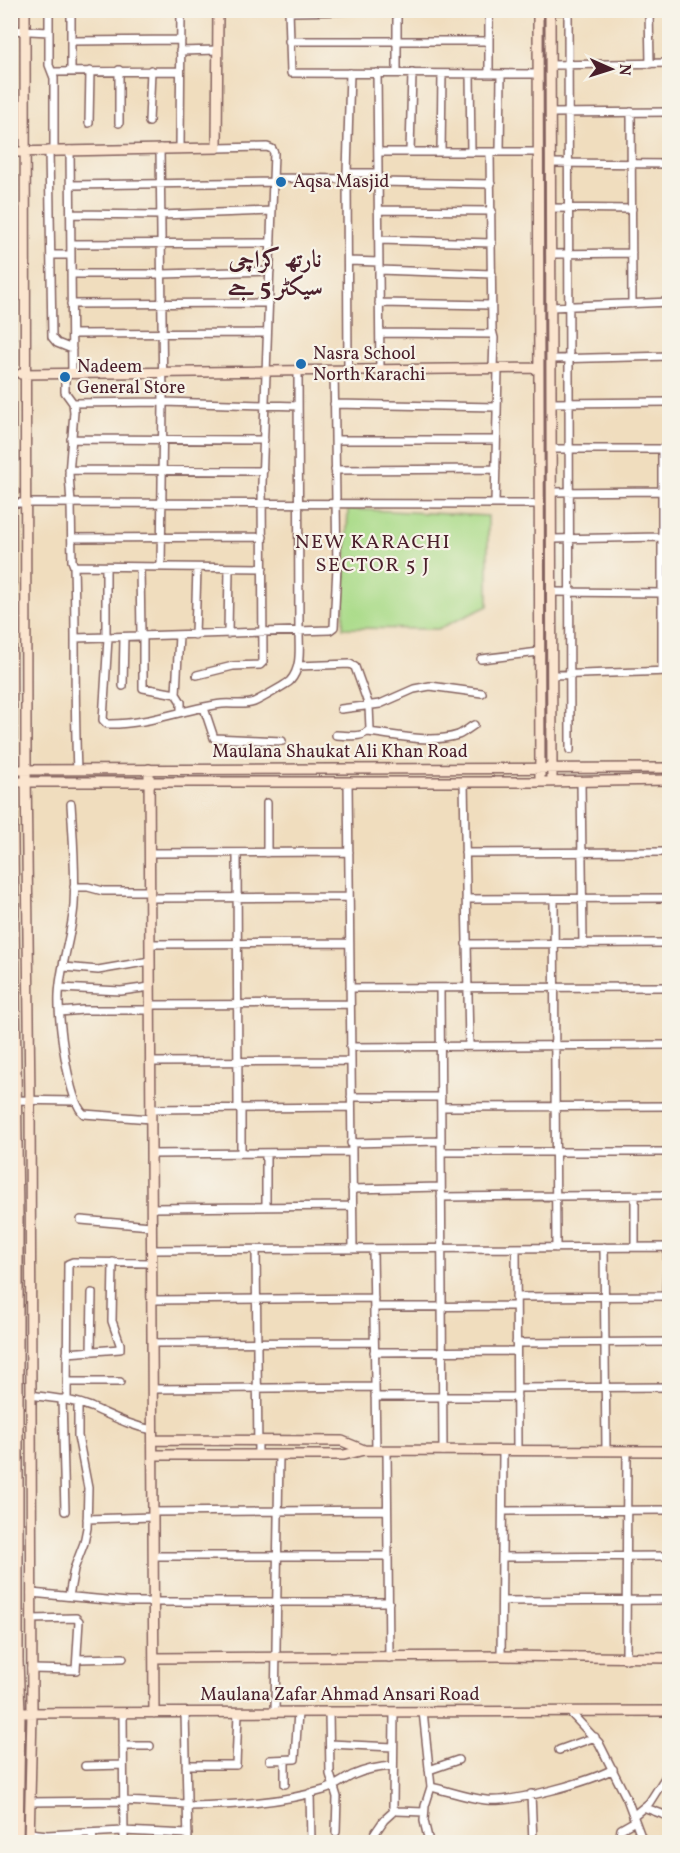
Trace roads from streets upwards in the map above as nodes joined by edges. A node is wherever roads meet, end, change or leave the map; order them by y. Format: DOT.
graph roads {
  1 [pos="25,10"];
  2 [pos="49,10"];
  3 [pos="179,10"];
  4 [pos="218,10"];
  5 [pos="397,10"];
  6 [pos="409,10"];
  7 [pos="489,10"];
  8 [pos="538,10"];
  9 [pos="579,10"];
  10 [pos="649,10"];
  11 [pos="11,11"];
  12 [pos="71,11"];
  13 [pos="289,11"];
  14 [pos="550,11"];
  15 [pos="568,11"];
  16 [pos="11,30"];
  17 [pos="25,31"];
  18 [pos="49,32"];
  19 [pos="180,40"];
  20 [pos="289,40"];
  21 [pos="71,41"];
  22 [pos="397,41"];
  23 [pos="489,41"];
  24 [pos="218,50"];
  25 [pos="180,51"];
  26 [pos="11,56"];
  27 [pos="669,63"];
  28 [pos="650,64"];
  29 [pos="550,65"];
  30 [pos="568,65"];
  31 [pos="119,70"];
  32 [pos="151,70"];
  33 [pos="90,71"];
  34 [pos="180,71"];
  35 [pos="52,72"];
  36 [pos="71,72"];
  37 [pos="10,73"];
  38 [pos="377,73"];
  39 [pos="350,74"];
  40 [pos="397,74"];
  41 [pos="412,74"];
  42 [pos="442,74"];
  43 [pos="470,74"];
  44 [pos="489,74"];
  45 [pos="501,74"];
  46 [pos="538,74"];
  47 [pos="568,112"];
  48 [pos="631,112"];
  49 [pos="669,112"];
  50 [pos="551,113"];
  51 [pos="150,122"];
  52 [pos="88,123"];
  53 [pos="119,123"];
  54 [pos="160,148"];
  55 [pos="180,148"];
  56 [pos="217,148"];
  57 [pos="51,150"];
  58 [pos="70,150"];
  59 [pos="500,151"];
  60 [pos="10,152"];
  61 [pos="25,152"];
  62 [pos="378,152"];
  63 [pos="410,152"];
  64 [pos="441,152"];
  65 [pos="471,152"];
  66 [pos="490,152"];
  67 [pos="538,152"];
  68 [pos="551,163"];
  69 [pos="568,163"];
  70 [pos="632,163"];
  71 [pos="669,164"];
  72 [pos="378,172"];
  73 [pos="347,176"];
  74 [pos="273,180"];
  75 [pos="379,182"];
  76 [pos="161,183"];
  77 [pos="491,184"];
  78 [pos="70,185"];
  79 [pos="10,199"];
  80 [pos="551,208"];
  81 [pos="568,209"];
  82 [pos="632,209"];
  83 [pos="378,210"];
  84 [pos="272,211"];
  85 [pos="492,211"];
  86 [pos="71,214"];
  87 [pos="161,214"];
  88 [pos="379,240"];
  89 [pos="271,243"];
  90 [pos="492,243"];
  91 [pos="71,244"];
  92 [pos="162,244"];
  93 [pos="11,249"];
  94 [pos="632,253"];
  95 [pos="551,254"];
  96 [pos="568,254"];
  97 [pos="51,255"];
  98 [pos="71,255"];
  99 [pos="349,261"];
  100 [pos="379,266"];
  101 [pos="270,271"];
  102 [pos="71,274"];
  103 [pos="162,274"];
  104 [pos="492,274"];
  105 [pos="11,302"];
  106 [pos="669,302"];
  107 [pos="269,303"];
  108 [pos="380,303"];
  109 [pos="71,304"];
  110 [pos="162,304"];
  111 [pos="632,304"];
  112 [pos="492,305"];
  113 [pos="569,306"];
  114 [pos="551,307"];
  115 [pos="267,333"];
  116 [pos="380,333"];
  117 [pos="72,334"];
  118 [pos="163,334"];
  119 [pos="493,334"];
  120 [pos="11,348"];
  121 [pos="72,349"];
  122 [pos="669,356"];
  123 [pos="552,359"];
  124 [pos="569,359"];
  125 [pos="537,368"];
  126 [pos="348,369"];
  127 [pos="495,369"];
  128 [pos="298,370"];
  129 [pos="334,370"];
  130 [pos="380,370"];
  131 [pos="266,371"];
  132 [pos="163,372"];
  133 [pos="25,373"];
  134 [pos="68,373"];
  135 [pos="12,374"];
  136 [pos="11,393"];
  137 [pos="163,402"];
  138 [pos="669,402"];
  139 [pos="552,403"];
  140 [pos="569,403"];
  141 [pos="73,404"];
  142 [pos="265,404"];
  143 [pos="334,404"];
  144 [pos="297,406"];
  145 [pos="497,407"];
  146 [pos="11,438"];
  147 [pos="71,439"];
  148 [pos="163,440"];
  149 [pos="264,440"];
  150 [pos="335,440"];
  151 [pos="496,440"];
  152 [pos="552,449"];
  153 [pos="569,449"];
  154 [pos="666,449"];
  155 [pos="496,469"];
  156 [pos="69,470"];
  157 [pos="163,470"];
  158 [pos="335,470"];
  159 [pos="263,471"];
  160 [pos="666,483"];
  161 [pos="12,490"];
  162 [pos="662,491"];
  163 [pos="552,492"];
  164 [pos="569,492"];
  165 [pos="12,503"];
  166 [pos="26,503"];
  167 [pos="163,503"];
  168 [pos="262,503"];
  169 [pos="495,503"];
  170 [pos="71,504"];
  171 [pos="298,504"];
  172 [pos="336,504"];
  173 [pos="539,504"];
  174 [pos="664,532"];
  175 [pos="11,537"];
  176 [pos="162,537"];
  177 [pos="263,537"];
  178 [pos="72,538"];
  179 [pos="569,538"];
  180 [pos="552,539"];
  181 [pos="74,566"];
  182 [pos="106,567"];
  183 [pos="140,567"];
  184 [pos="161,567"];
  185 [pos="197,568"];
  186 [pos="229,568"];
  187 [pos="263,568"];
  188 [pos="666,576"];
  189 [pos="11,583"];
  190 [pos="552,592"];
  191 [pos="569,592"];
  192 [pos="662,593"];
  193 [pos="666,621"];
  194 [pos="12,626"];
  195 [pos="299,632"];
  196 [pos="263,633"];
  197 [pos="228,634"];
  198 [pos="179,635"];
  199 [pos="195,635"];
  200 [pos="142,636"];
  201 [pos="107,637"];
  202 [pos="124,637"];
  203 [pos="76,638"];
  204 [pos="539,652"];
  205 [pos="481,659"];
  206 [pos="298,666"];
  207 [pos="666,671"];
  208 [pos="196,675"];
  209 [pos="552,675"];
  210 [pos="569,675"];
  211 [pos="12,678"];
  212 [pos="26,678"];
  213 [pos="123,686"];
  214 [pos="176,693"];
  215 [pos="482,693"];
  216 [pos="369,706"];
  217 [pos="204,708"];
  218 [pos="341,709"];
  219 [pos="181,712"];
  220 [pos="474,725"];
  221 [pos="368,732"];
  222 [pos="336,735"];
  223 [pos="282,741"];
  224 [pos="570,750"];
  225 [pos="539,768"];
  226 [pos="552,768"];
  227 [pos="669,768"];
  228 [pos="149,769"];
  229 [pos="11,770"];
  230 [pos="77,770"];
  231 [pos="26,771"];
  232 [pos="669,780"];
  233 [pos="11,782"];
  234 [pos="26,782"];
  235 [pos="149,782"];
  236 [pos="348,782"];
  237 [pos="464,782"];
  238 [pos="540,782"];
  239 [pos="552,782"];
  240 [pos="581,782"];
  241 [pos="267,803"];
  242 [pos="71,804"];
  243 [pos="267,852"];
  244 [pos="348,852"];
  245 [pos="582,852"];
  246 [pos="669,852"];
  247 [pos="150,853"];
  248 [pos="237,853"];
  249 [pos="465,853"];
  250 [pos="12,860"];
  251 [pos="74,886"];
  252 [pos="150,895"];
  253 [pos="349,897"];
  254 [pos="238,898"];
  255 [pos="669,898"];
  256 [pos="466,899"];
  257 [pos="554,899"];
  258 [pos="582,899"];
  259 [pos="12,905"];
  260 [pos="349,943"];
  261 [pos="669,943"];
  262 [pos="150,944"];
  263 [pos="238,944"];
  264 [pos="466,944"];
  265 [pos="555,944"];
  266 [pos="583,944"];
  267 [pos="12,950"];
  268 [pos="150,961"];
  269 [pos="64,968"];
  270 [pos="150,987"];
  271 [pos="669,987"];
  272 [pos="60,988"];
  273 [pos="350,988"];
  274 [pos="440,988"];
  275 [pos="467,988"];
  276 [pos="555,988"];
  277 [pos="13,998"];
  278 [pos="350,1004"];
  279 [pos="238,1005"];
  280 [pos="150,1008"];
  281 [pos="60,1012"];
  282 [pos="13,1045"];
  283 [pos="669,1045"];
  284 [pos="441,1046"];
  285 [pos="469,1046"];
  286 [pos="555,1046"];
  287 [pos="350,1047"];
  288 [pos="151,1062"];
  289 [pos="238,1062"];
  290 [pos="350,1062"];
  291 [pos="351,1097"];
  292 [pos="441,1097"];
  293 [pos="13,1100"];
  294 [pos="30,1100"];
  295 [pos="75,1101"];
  296 [pos="669,1106"];
  297 [pos="351,1107"];
  298 [pos="441,1107"];
  299 [pos="556,1107"];
  300 [pos="240,1108"];
  301 [pos="13,1112"];
  302 [pos="151,1114"];
  303 [pos="441,1141"];
  304 [pos="351,1143"];
  305 [pos="351,1152"];
  306 [pos="441,1152"];
  307 [pos="556,1152"];
  308 [pos="669,1152"];
  309 [pos="241,1153"];
  310 [pos="266,1153"];
  311 [pos="151,1154"];
  312 [pos="13,1169"];
  313 [pos="441,1187"];
  314 [pos="352,1189"];
  315 [pos="669,1195"];
  316 [pos="556,1196"];
  317 [pos="635,1196"];
  318 [pos="441,1197"];
  319 [pos="352,1206"];
  320 [pos="266,1207"];
  321 [pos="152,1208"];
  322 [pos="14,1217"];
  323 [pos="81,1220"];
  324 [pos="152,1226"];
  325 [pos="604,1247"];
  326 [pos="634,1247"];
  327 [pos="669,1247"];
  328 [pos="442,1248"];
  329 [pos="516,1248"];
  330 [pos="556,1248"];
  331 [pos="352,1249"];
  332 [pos="374,1249"];
  333 [pos="152,1250"];
  334 [pos="256,1250"];
  335 [pos="112,1262"];
  336 [pos="152,1263"];
  337 [pos="14,1266"];
  338 [pos="93,1293"];
  339 [pos="605,1296"];
  340 [pos="668,1296"];
  341 [pos="516,1297"];
  342 [pos="374,1298"];
  343 [pos="257,1299"];
  344 [pos="152,1300"];
  345 [pos="442,1306"];
  346 [pos="516,1306"];
  347 [pos="374,1307"];
  348 [pos="14,1321"];
  349 [pos="257,1342"];
  350 [pos="374,1342"];
  351 [pos="605,1342"];
  352 [pos="669,1342"];
  353 [pos="152,1343"];
  354 [pos="516,1347"];
  355 [pos="91,1352"];
  356 [pos="374,1352"];
  357 [pos="442,1352"];
  358 [pos="67,1353"];
  359 [pos="14,1371"];
  360 [pos="67,1382"];
  361 [pos="120,1382"];
  362 [pos="375,1387"];
  363 [pos="605,1387"];
  364 [pos="669,1387"];
  365 [pos="257,1388"];
  366 [pos="517,1388"];
  367 [pos="152,1389"];
  368 [pos="30,1395"];
  369 [pos="517,1396"];
  370 [pos="375,1397"];
  371 [pos="442,1397"];
  372 [pos="64,1399"];
  373 [pos="78,1403"];
  374 [pos="14,1417"];
  375 [pos="153,1430"];
  376 [pos="153,1440"];
  377 [pos="258,1441"];
  378 [pos="364,1450"];
  379 [pos="375,1450"];
  380 [pos="387,1451"];
  381 [pos="443,1451"];
  382 [pos="503,1451"];
  383 [pos="517,1451"];
  384 [pos="606,1451"];
  385 [pos="627,1451"];
  386 [pos="669,1451"];
  387 [pos="258,1454"];
  388 [pos="153,1455"];
  389 [pos="279,1455"];
  390 [pos="14,1464"];
  391 [pos="387,1510"];
  392 [pos="669,1510"];
  393 [pos="65,1511"];
  394 [pos="277,1511"];
  395 [pos="503,1511"];
  396 [pos="627,1511"];
  397 [pos="14,1514"];
  398 [pos="153,1515"];
  399 [pos="87,1520"];
  400 [pos="153,1556"];
  401 [pos="277,1556"];
  402 [pos="388,1556"];
  403 [pos="627,1556"];
  404 [pos="669,1556"];
  405 [pos="502,1557"];
  406 [pos="14,1561"];
  407 [pos="31,1593"];
  408 [pos="69,1596"];
  409 [pos="626,1600"];
  410 [pos="669,1600"];
  411 [pos="276,1601"];
  412 [pos="502,1601"];
  413 [pos="154,1602"];
  414 [pos="388,1602"];
  415 [pos="14,1607"];
  416 [pos="31,1619"];
  417 [pos="501,1656"];
  418 [pos="123,1658"];
  419 [pos="154,1658"];
  420 [pos="276,1658"];
  421 [pos="389,1658"];
  422 [pos="669,1658"];
  423 [pos="78,1659"];
  424 [pos="626,1659"];
  425 [pos="14,1660"];
  426 [pos="31,1669"];
  427 [pos="423,1711"];
  428 [pos="568,1711"];
  429 [pos="669,1711"];
  430 [pos="275,1712"];
  431 [pos="298,1712"];
  432 [pos="329,1712"];
  433 [pos="394,1712"];
  434 [pos="15,1713"];
  435 [pos="32,1713"];
  436 [pos="123,1713"];
  437 [pos="154,1713"];
  438 [pos="185,1713"];
  439 [pos="238,1713"];
  440 [pos="595,1737"];
  441 [pos="330,1744"];
  442 [pos="123,1746"];
  443 [pos="150,1746"];
  444 [pos="393,1747"];
  445 [pos="559,1750"];
  446 [pos="270,1760"];
  447 [pos="285,1760"];
  448 [pos="458,1760"];
  449 [pos="123,1765"];
  450 [pos="186,1765"];
  451 [pos="85,1766"];
  452 [pos="393,1766"];
  453 [pos="613,1769"];
  454 [pos="429,1770"];
  455 [pos="669,1770"];
  456 [pos="285,1784"];
  457 [pos="333,1786"];
  458 [pos="431,1787"];
  459 [pos="15,1791"];
  460 [pos="310,1792"];
  461 [pos="531,1794"];
  462 [pos="123,1801"];
  463 [pos="30,1802"];
  464 [pos="187,1805"];
  465 [pos="646,1808"];
  466 [pos="394,1810"];
  467 [pos="424,1812"];
  468 [pos="669,1817"];
  469 [pos="634,1818"];
  470 [pos="123,1831"];
  471 [pos="336,1832"];
  472 [pos="92,1833"];
  473 [pos="188,1834"];
  474 [pos="29,1838"];
  475 [pos="371,1839"];
  476 [pos="18,1842"];
  477 [pos="93,1842"];
  478 [pos="124,1842"];
  479 [pos="188,1842"];
  480 [pos="311,1842"];
  481 [pos="429,1842"];
  482 [pos="533,1842"];
  483 [pos="618,1842"];
  484 [pos="643,1842"];
  1 -- 17 [label="street"];
  2 -- 18 [label="street"];
  3 -- 12 [label="street"];
  3 -- 19 [label="street"];
  4 -- 24 [label="street"];
  5 -- 6 [label="street"];
  5 -- 13 [label="street"];
  5 -- 22 [label="street"];
  7 -- 23 [label="street"];
  8 -- 46 [label="street"];
  9 -- 15 [label="street"];
  10 -- 28 [label="street"];
  11 -- 16 [label="street"];
  12 -- 21 [label="street"];
  13 -- 20 [label="street"];
  14 -- 15 [label="street"];
  14 -- 29 [label="street"];
  15 -- 30 [label="street"];
  16 -- 17 [label="street"];
  16 -- 26 [label="street"];
  17 -- 18 [label="street"];
  17 -- 61 [label="street"];
  18 -- 35 [label="street"];
  19 -- 21 [label="street"];
  19 -- 25 [label="street"];
  20 -- 22 [label="street"];
  20 -- 39 [label="street"];
  21 -- 36 [label="street"];
  22 -- 23 [label="street"];
  22 -- 40 [label="street"];
  23 -- 44 [label="street"];
  24 -- 25 [label="street"];
  24 -- 56 [label="street"];
  25 -- 34 [label="street"];
  26 -- 37 [label="street"];
  27 -- 28 [label="street"];
  28 -- 30 [label="street"];
  29 -- 30 [label="street"];
  29 -- 50 [label="street"];
  30 -- 47 [label="street"];
  31 -- 32 [label="street"];
  31 -- 33 [label="street"];
  31 -- 53 [label="street"];
  32 -- 34 [label="street"];
  32 -- 51 [label="street"];
  33 -- 36 [label="street"];
  33 -- 52 [label="street"];
  34 -- 55 [label="street"];
  35 -- 36 [label="street"];
  35 -- 57 [label="street"];
  38 -- 39 [label="street"];
  38 -- 40 [label="street"];
  38 -- 62 [label="street"];
  39 -- 73 [label="street"];
  40 -- 41 [label="street"];
  41 -- 42 [label="street"];
  41 -- 63 [label="street"];
  42 -- 43 [label="street"];
  42 -- 64 [label="street"];
  43 -- 44 [label="street"];
  43 -- 65 [label="street"];
  44 -- 45 [label="street"];
  45 -- 46 [label="street"];
  45 -- 59 [label="street"];
  46 -- 67 [label="street"];
  47 -- 48 [label="street"];
  47 -- 50 [label="street"];
  47 -- 69 [label="street"];
  48 -- 49 [label="street"];
  48 -- 70 [label="street"];
  50 -- 68 [label="street"];
  54 -- 55 [label="street"];
  54 -- 58 [label="street"];
  54 -- 76 [label="street"];
  55 -- 56 [label="street"];
  56 -- 74 [label="street"];
  57 -- 58 [label="street"];
  57 -- 61 [label="street"];
  57 -- 97 [label="street"];
  58 -- 78 [label="street"];
  59 -- 66 [label="street"];
  59 -- 67 [label="street"];
  60 -- 61 [label="street"];
  61 -- 133 [label="street"];
  62 -- 63 [label="street"];
  62 -- 72 [label="street"];
  63 -- 64 [label="street"];
  64 -- 65 [label="street"];
  65 -- 66 [label="street"];
  66 -- 77 [label="street"];
  67 -- 125 [label="street"];
  68 -- 69 [label="street"];
  68 -- 80 [label="street"];
  69 -- 70 [label="street"];
  69 -- 81 [label="street"];
  70 -- 71 [label="street"];
  70 -- 82 [label="street"];
  72 -- 73 [label="street"];
  72 -- 75 [label="street"];
  73 -- 74 [label="street"];
  73 -- 99 [label="street"];
  74 -- 76 [label="street"];
  74 -- 84 [label="street"];
  75 -- 77 [label="street"];
  75 -- 83 [label="street"];
  76 -- 78 [label="street"];
  76 -- 87 [label="street"];
  77 -- 85 [label="street"];
  78 -- 86 [label="street"];
  79 -- 93 [label="street"];
  80 -- 81 [label="street"];
  80 -- 95 [label="street"];
  81 -- 82 [label="street"];
  81 -- 96 [label="street"];
  82 -- 94 [label="street"];
  83 -- 85 [label="street"];
  83 -- 88 [label="street"];
  84 -- 87 [label="street"];
  84 -- 89 [label="street"];
  85 -- 90 [label="street"];
  86 -- 87 [label="street"];
  86 -- 91 [label="street"];
  87 -- 92 [label="street"];
  88 -- 90 [label="street"];
  88 -- 100 [label="street"];
  89 -- 92 [label="street"];
  89 -- 101 [label="street"];
  90 -- 104 [label="street"];
  91 -- 92 [label="street"];
  91 -- 98 [label="street"];
  92 -- 103 [label="street"];
  93 -- 105 [label="street"];
  94 -- 96 [label="street"];
  94 -- 111 [label="street"];
  95 -- 96 [label="street"];
  95 -- 114 [label="street"];
  96 -- 113 [label="street"];
  97 -- 98 [label="street"];
  97 -- 121 [label="street"];
  98 -- 102 [label="street"];
  99 -- 100 [label="street"];
  99 -- 126 [label="street"];
  100 -- 104 [label="street"];
  100 -- 108 [label="street"];
  101 -- 103 [label="street"];
  101 -- 107 [label="street"];
  102 -- 103 [label="street"];
  102 -- 109 [label="street"];
  103 -- 110 [label="street"];
  104 -- 112 [label="street"];
  105 -- 120 [label="street"];
  106 -- 111 [label="street"];
  107 -- 110 [label="street"];
  107 -- 115 [label="street"];
  108 -- 112 [label="street"];
  108 -- 116 [label="street"];
  109 -- 110 [label="street"];
  109 -- 117 [label="street"];
  110 -- 118 [label="street"];
  111 -- 113 [label="street"];
  112 -- 119 [label="street"];
  113 -- 114 [label="street"];
  113 -- 124 [label="street"];
  114 -- 123 [label="street"];
  115 -- 118 [label="street"];
  115 -- 131 [label="street"];
  116 -- 119 [label="street"];
  116 -- 130 [label="street"];
  117 -- 118 [label="street"];
  117 -- 121 [label="street"];
  118 -- 132 [label="street"];
  119 -- 127 [label="street"];
  120 -- 135 [label="street"];
  121 -- 134 [label="street"];
  122 -- 124 [label="street"];
  123 -- 124 [label="street"];
  123 -- 139 [label="street"];
  124 -- 140 [label="street"];
  125 -- 127 [label="street"];
  125 -- 173 [label="street"];
  126 -- 129 [label="street"];
  126 -- 130 [label="street"];
  127 -- 130 [label="street"];
  127 -- 145 [label="street"];
  128 -- 129 [label="street"];
  128 -- 131 [label="street"];
  128 -- 144 [label="street"];
  129 -- 143 [label="street"];
  131 -- 132 [label="street"];
  131 -- 142 [label="street"];
  132 -- 134 [label="street"];
  132 -- 137 [label="street"];
  133 -- 134 [label="street"];
  133 -- 135 [label="street"];
  133 -- 166 [label="street"];
  134 -- 141 [label="street"];
  135 -- 136 [label="street"];
  136 -- 146 [label="street"];
  137 -- 141 [label="street"];
  137 -- 142 [label="street"];
  137 -- 148 [label="street"];
  138 -- 140 [label="street"];
  139 -- 140 [label="street"];
  139 -- 152 [label="street"];
  140 -- 153 [label="street"];
  141 -- 147 [label="street"];
  142 -- 144 [label="street"];
  142 -- 149 [label="street"];
  143 -- 145 [label="street"];
  143 -- 150 [label="street"];
  144 -- 171 [label="street"];
  145 -- 151 [label="street"];
  146 -- 161 [label="street"];
  147 -- 148 [label="street"];
  147 -- 156 [label="street"];
  148 -- 149 [label="street"];
  148 -- 157 [label="street"];
  149 -- 159 [label="street"];
  150 -- 151 [label="street"];
  150 -- 158 [label="street"];
  151 -- 155 [label="street"];
  152 -- 153 [label="street"];
  152 -- 163 [label="street"];
  153 -- 154 [label="street"];
  153 -- 164 [label="street"];
  154 -- 160 [label="street"];
  155 -- 158 [label="street"];
  155 -- 169 [label="street"];
  156 -- 157 [label="street"];
  156 -- 170 [label="street"];
  157 -- 159 [label="street"];
  157 -- 167 [label="street"];
  158 -- 172 [label="street"];
  159 -- 168 [label="street"];
  160 -- 162 [label="street"];
  161 -- 165 [label="street"];
  162 -- 164 [label="street"];
  162 -- 174 [label="street"];
  163 -- 164 [label="street"];
  163 -- 180 [label="street"];
  164 -- 179 [label="street"];
  165 -- 166 [label="street"];
  165 -- 175 [label="street"];
  166 -- 170 [label="street"];
  166 -- 212 [label="street"];
  167 -- 168 [label="street"];
  167 -- 170 [label="street"];
  167 -- 176 [label="street"];
  168 -- 171 [label="street"];
  168 -- 177 [label="street"];
  169 -- 172 [label="street"];
  169 -- 173 [label="street"];
  170 -- 178 [label="street"];
  171 -- 172 [label="street"];
  171 -- 195 [label="street"];
  172 -- 195 [label="street"];
  173 -- 204 [label="street"];
  174 -- 179 [label="street"];
  174 -- 188 [label="street"];
  175 -- 189 [label="street"];
  176 -- 177 [label="street"];
  176 -- 178 [label="street"];
  176 -- 184 [label="street"];
  177 -- 187 [label="street"];
  178 -- 181 [label="street"];
  179 -- 180 [label="street"];
  179 -- 191 [label="street"];
  180 -- 190 [label="street"];
  181 -- 182 [label="street"];
  181 -- 203 [label="street"];
  182 -- 183 [label="street"];
  182 -- 201 [label="street"];
  183 -- 184 [label="street"];
  183 -- 200 [label="street"];
  184 -- 185 [label="street"];
  185 -- 186 [label="street"];
  185 -- 199 [label="street"];
  186 -- 187 [label="street"];
  186 -- 197 [label="street"];
  187 -- 196 [label="street"];
  188 -- 192 [label="street"];
  189 -- 194 [label="street"];
  190 -- 191 [label="street"];
  190 -- 209 [label="street"];
  191 -- 192 [label="street"];
  191 -- 210 [label="street"];
  192 -- 193 [label="street"];
  193 -- 207 [label="street"];
  194 -- 211 [label="street"];
  195 -- 196 [label="street"];
  195 -- 206 [label="street"];
  196 -- 197 [label="street"];
  196 -- 208 [label="street"];
  197 -- 199 [label="street"];
  198 -- 199 [label="street"];
  198 -- 200 [label="street"];
  198 -- 214 [label="street"];
  200 -- 202 [label="street"];
  200 -- 214 [label="street"];
  201 -- 202 [label="street"];
  201 -- 203 [label="street"];
  201 -- 219 [label="street"];
  202 -- 213 [label="street"];
  203 -- 230 [label="street"];
  204 -- 205 [label="street"];
  204 -- 225 [label="street"];
  206 -- 216 [label="street"];
  206 -- 217 [label="street"];
  207 -- 210 [label="street"];
  209 -- 210 [label="street"];
  209 -- 226 [label="street"];
  210 -- 224 [label="street"];
  211 -- 212 [label="street"];
  211 -- 229 [label="street"];
  212 -- 231 [label="street"];
  214 -- 219 [label="street"];
  215 -- 216 [label="street"];
  216 -- 218 [label="street"];
  216 -- 221 [label="street"];
  217 -- 219 [label="street"];
  217 -- 223 [label="street"];
  220 -- 221 [label="street"];
  221 -- 222 [label="street"];
  225 -- 226 [label="street, Maulana Shaukat Ali Khan Road"];
  225 -- 228 [label="street, Maulana Shaukat Ali Khan Road"];
  225 -- 238 [label="street"];
  226 -- 227 [label="street, Maulana Shaukat Ali Khan Road"];
  226 -- 239 [label="street"];
  228 -- 230 [label="street, Maulana Shaukat Ali Khan Road"];
  228 -- 235 [label="street"];
  229 -- 231 [label="street, Maulana Shaukat Ali Khan Road"];
  229 -- 233 [label="street"];
  230 -- 231 [label="street, Maulana Shaukat Ali Khan Road"];
  231 -- 234 [label="street"];
  232 -- 240 [label="street, Maulana Shaukat Ali Khan Road"];
  233 -- 234 [label="street, Maulana Shaukat Ali Khan Road"];
  233 -- 250 [label="street"];
  234 -- 235 [label="street, Maulana Shaukat Ali Khan Road"];
  234 -- 294 [label="street"];
  235 -- 236 [label="street, Maulana Shaukat Ali Khan Road"];
  235 -- 247 [label="street"];
  236 -- 237 [label="street, Maulana Shaukat Ali Khan Road"];
  236 -- 244 [label="street"];
  237 -- 238 [label="street, Maulana Shaukat Ali Khan Road"];
  237 -- 249 [label="street"];
  238 -- 239 [label="street, Maulana Shaukat Ali Khan Road"];
  239 -- 240 [label="street, Maulana Shaukat Ali Khan Road"];
  240 -- 245 [label="street"];
  241 -- 243 [label="street"];
  242 -- 251 [label="street"];
  243 -- 244 [label="street"];
  243 -- 248 [label="street"];
  244 -- 253 [label="street"];
  245 -- 246 [label="street"];
  245 -- 249 [label="street"];
  245 -- 258 [label="street"];
  247 -- 248 [label="street"];
  247 -- 252 [label="street"];
  248 -- 254 [label="street"];
  249 -- 256 [label="street"];
  250 -- 259 [label="street"];
  251 -- 252 [label="street"];
  251 -- 269 [label="street"];
  252 -- 254 [label="street"];
  252 -- 262 [label="street"];
  253 -- 254 [label="street"];
  253 -- 260 [label="street"];
  254 -- 263 [label="street"];
  255 -- 258 [label="street"];
  256 -- 257 [label="street"];
  256 -- 264 [label="street"];
  257 -- 258 [label="street"];
  257 -- 265 [label="street"];
  258 -- 266 [label="street"];
  259 -- 267 [label="street"];
  260 -- 263 [label="street"];
  260 -- 273 [label="street"];
  261 -- 266 [label="street"];
  262 -- 263 [label="street"];
  262 -- 268 [label="street"];
  263 -- 279 [label="street"];
  264 -- 265 [label="street"];
  264 -- 275 [label="street"];
  265 -- 266 [label="street"];
  265 -- 276 [label="street"];
  267 -- 277 [label="street"];
  268 -- 269 [label="street"];
  268 -- 270 [label="street"];
  269 -- 272 [label="street"];
  270 -- 272 [label="street"];
  270 -- 280 [label="street"];
  271 -- 276 [label="street"];
  272 -- 281 [label="street"];
  273 -- 274 [label="street"];
  273 -- 278 [label="street"];
  274 -- 275 [label="street"];
  274 -- 284 [label="street"];
  275 -- 276 [label="street"];
  275 -- 285 [label="street"];
  276 -- 286 [label="street"];
  277 -- 282 [label="street"];
  278 -- 279 [label="street"];
  278 -- 287 [label="street"];
  279 -- 280 [label="street"];
  279 -- 289 [label="street"];
  280 -- 281 [label="street"];
  280 -- 288 [label="street"];
  281 -- 295 [label="street"];
  282 -- 293 [label="street"];
  283 -- 286 [label="street"];
  284 -- 285 [label="street"];
  284 -- 287 [label="street"];
  284 -- 292 [label="street"];
  285 -- 286 [label="street"];
  286 -- 299 [label="street"];
  287 -- 290 [label="street"];
  288 -- 289 [label="street"];
  288 -- 302 [label="street"];
  289 -- 290 [label="street"];
  289 -- 300 [label="street"];
  290 -- 291 [label="street"];
  291 -- 292 [label="street"];
  291 -- 297 [label="street"];
  292 -- 298 [label="street"];
  293 -- 294 [label="street"];
  293 -- 301 [label="street"];
  294 -- 295 [label="street"];
  294 -- 368 [label="street"];
  295 -- 302 [label="street"];
  296 -- 299 [label="street"];
  297 -- 300 [label="street"];
  297 -- 304 [label="street"];
  298 -- 299 [label="street"];
  298 -- 303 [label="street"];
  299 -- 307 [label="street"];
  300 -- 302 [label="street"];
  300 -- 309 [label="street"];
  301 -- 312 [label="street"];
  302 -- 311 [label="street"];
  303 -- 304 [label="street"];
  303 -- 306 [label="street"];
  304 -- 305 [label="street"];
  305 -- 310 [label="street"];
  305 -- 314 [label="street"];
  306 -- 307 [label="street"];
  306 -- 313 [label="street"];
  307 -- 308 [label="street"];
  307 -- 316 [label="street"];
  309 -- 310 [label="street"];
  309 -- 311 [label="street"];
  310 -- 320 [label="street"];
  311 -- 321 [label="street"];
  312 -- 322 [label="street"];
  313 -- 314 [label="street"];
  313 -- 318 [label="street"];
  314 -- 319 [label="street"];
  315 -- 317 [label="street"];
  316 -- 317 [label="street"];
  316 -- 318 [label="street"];
  316 -- 330 [label="street"];
  317 -- 326 [label="street"];
  318 -- 328 [label="street"];
  319 -- 320 [label="street"];
  319 -- 331 [label="street"];
  320 -- 321 [label="street"];
  321 -- 324 [label="street"];
  322 -- 337 [label="street"];
  323 -- 324 [label="street"];
  324 -- 333 [label="street"];
  325 -- 326 [label="street"];
  325 -- 330 [label="street"];
  325 -- 339 [label="street"];
  326 -- 327 [label="street"];
  327 -- 340 [label="street"];
  328 -- 329 [label="street"];
  328 -- 332 [label="street"];
  328 -- 345 [label="street"];
  329 -- 330 [label="street"];
  329 -- 341 [label="street"];
  331 -- 332 [label="street"];
  331 -- 334 [label="street"];
  332 -- 342 [label="street"];
  333 -- 334 [label="street"];
  333 -- 336 [label="street"];
  334 -- 343 [label="street"];
  335 -- 336 [label="street"];
  335 -- 355 [label="street"];
  335 -- 358 [label="street"];
  336 -- 344 [label="street"];
  337 -- 348 [label="street"];
  338 -- 355 [label="street"];
  339 -- 340 [label="street"];
  339 -- 341 [label="street"];
  339 -- 351 [label="street"];
  341 -- 346 [label="street"];
  342 -- 343 [label="street"];
  342 -- 347 [label="street"];
  343 -- 344 [label="street"];
  343 -- 349 [label="street"];
  344 -- 353 [label="street"];
  345 -- 346 [label="street"];
  345 -- 347 [label="street"];
  345 -- 357 [label="street"];
  346 -- 354 [label="street"];
  347 -- 350 [label="street"];
  348 -- 359 [label="street"];
  349 -- 350 [label="street"];
  349 -- 353 [label="street"];
  349 -- 365 [label="street"];
  350 -- 356 [label="street"];
  351 -- 352 [label="street"];
  351 -- 354 [label="street"];
  351 -- 363 [label="street"];
  353 -- 367 [label="street"];
  354 -- 357 [label="street"];
  354 -- 366 [label="street"];
  355 -- 358 [label="street"];
  356 -- 357 [label="street"];
  356 -- 362 [label="street"];
  357 -- 371 [label="street"];
  358 -- 360 [label="street"];
  359 -- 374 [label="street"];
  360 -- 361 [label="street"];
  360 -- 372 [label="street"];
  362 -- 365 [label="street"];
  362 -- 370 [label="street"];
  363 -- 364 [label="street"];
  363 -- 366 [label="street"];
  363 -- 384 [label="street"];
  365 -- 367 [label="street"];
  365 -- 377 [label="street"];
  366 -- 369 [label="street"];
  367 -- 375 [label="street"];
  368 -- 372 [label="street"];
  368 -- 407 [label="street"];
  369 -- 371 [label="street"];
  369 -- 383 [label="street"];
  370 -- 371 [label="street"];
  370 -- 379 [label="street"];
  371 -- 381 [label="street"];
  372 -- 373 [label="street"];
  372 -- 393 [label="street"];
  373 -- 375 [label="street"];
  373 -- 399 [label="street"];
  374 -- 390 [label="street"];
  375 -- 376 [label="street"];
  376 -- 377 [label="street"];
  376 -- 388 [label="street"];
  377 -- 378 [label="street"];
  377 -- 387 [label="street"];
  378 -- 379 [label="street"];
  378 -- 389 [label="street"];
  379 -- 380 [label="street"];
  380 -- 381 [label="street"];
  380 -- 391 [label="street"];
  381 -- 382 [label="street"];
  382 -- 383 [label="street"];
  382 -- 395 [label="street"];
  383 -- 384 [label="street"];
  384 -- 385 [label="street"];
  385 -- 386 [label="street"];
  385 -- 396 [label="street"];
  387 -- 388 [label="street"];
  387 -- 389 [label="street"];
  388 -- 398 [label="street"];
  389 -- 394 [label="street"];
  390 -- 397 [label="street"];
  391 -- 394 [label="street"];
  391 -- 402 [label="street"];
  392 -- 396 [label="street"];
  394 -- 398 [label="street"];
  394 -- 401 [label="street"];
  395 -- 396 [label="street"];
  395 -- 405 [label="street"];
  396 -- 403 [label="street"];
  397 -- 406 [label="street"];
  398 -- 399 [label="street"];
  398 -- 400 [label="street"];
  399 -- 408 [label="street"];
  400 -- 401 [label="street"];
  400 -- 413 [label="street"];
  401 -- 402 [label="street"];
  401 -- 411 [label="street"];
  402 -- 414 [label="street"];
  403 -- 404 [label="street"];
  403 -- 405 [label="street"];
  403 -- 409 [label="street"];
  405 -- 412 [label="street"];
  406 -- 415 [label="street"];
  407 -- 408 [label="street"];
  407 -- 416 [label="street"];
  408 -- 413 [label="street"];
  409 -- 410 [label="street"];
  409 -- 412 [label="street"];
  409 -- 424 [label="street"];
  411 -- 413 [label="street"];
  411 -- 414 [label="street"];
  411 -- 420 [label="street"];
  412 -- 417 [label="street"];
  413 -- 419 [label="street"];
  414 -- 421 [label="street"];
  415 -- 425 [label="street"];
  416 -- 423 [label="street"];
  416 -- 426 [label="street"];
  417 -- 421 [label="street"];
  417 -- 424 [label="street"];
  418 -- 423 [label="street"];
  419 -- 420 [label="street"];
  419 -- 437 [label="street"];
  420 -- 421 [label="street"];
  420 -- 430 [label="street"];
  422 -- 424 [label="street"];
  423 -- 426 [label="street"];
  425 -- 434 [label="street"];
  426 -- 435 [label="street"];
  427 -- 428 [label="street, Maulana Zafar Ahmad Ansari Road"];
  427 -- 433 [label="street, Maulana Zafar Ahmad Ansari Road"];
  427 -- 454 [label="street"];
  428 -- 429 [label="street, Maulana Zafar Ahmad Ansari Road"];
  428 -- 440 [label="street"];
  430 -- 431 [label="street, Maulana Zafar Ahmad Ansari Road"];
  430 -- 439 [label="street, Maulana Zafar Ahmad Ansari Road"];
  431 -- 432 [label="street, Maulana Zafar Ahmad Ansari Road"];
  431 -- 447 [label="street"];
  432 -- 433 [label="street, Maulana Zafar Ahmad Ansari Road"];
  432 -- 441 [label="street"];
  433 -- 444 [label="street"];
  434 -- 435 [label="street, Maulana Zafar Ahmad Ansari Road"];
  434 -- 459 [label="street"];
  435 -- 436 [label="street, Maulana Zafar Ahmad Ansari Road"];
  435 -- 463 [label="street"];
  436 -- 437 [label="street, Maulana Zafar Ahmad Ansari Road"];
  436 -- 442 [label="street"];
  437 -- 438 [label="street, Maulana Zafar Ahmad Ansari Road"];
  438 -- 439 [label="street, Maulana Zafar Ahmad Ansari Road"];
  438 -- 450 [label="street"];
  439 -- 450 [label="street"];
  440 -- 445 [label="street"];
  440 -- 453 [label="street"];
  441 -- 444 [label="street"];
  441 -- 457 [label="street"];
  442 -- 443 [label="street"];
  442 -- 449 [label="street"];
  444 -- 452 [label="street"];
  446 -- 447 [label="street"];
  447 -- 456 [label="street"];
  448 -- 454 [label="street"];
  449 -- 451 [label="street"];
  449 -- 462 [label="street"];
  450 -- 464 [label="street"];
  452 -- 457 [label="street"];
  452 -- 466 [label="street"];
  453 -- 461 [label="street"];
  453 -- 469 [label="street"];
  454 -- 458 [label="street"];
  455 -- 465 [label="street"];
  457 -- 460 [label="street"];
  457 -- 471 [label="street"];
  458 -- 461 [label="street"];
  458 -- 467 [label="street"];
  459 -- 476 [label="street"];
  460 -- 464 [label="street"];
  460 -- 480 [label="street"];
  461 -- 482 [label="street"];
  462 -- 463 [label="street"];
  462 -- 464 [label="street"];
  462 -- 470 [label="street"];
  463 -- 474 [label="street"];
  464 -- 473 [label="street"];
  465 -- 468 [label="street"];
  465 -- 469 [label="street"];
  466 -- 467 [label="street"];
  466 -- 475 [label="street"];
  467 -- 481 [label="street"];
  469 -- 483 [label="street"];
  469 -- 484 [label="street"];
  470 -- 472 [label="street"];
  470 -- 473 [label="street"];
  470 -- 478 [label="street"];
  472 -- 474 [label="street"];
  472 -- 477 [label="street"];
  473 -- 479 [label="street"];
}
